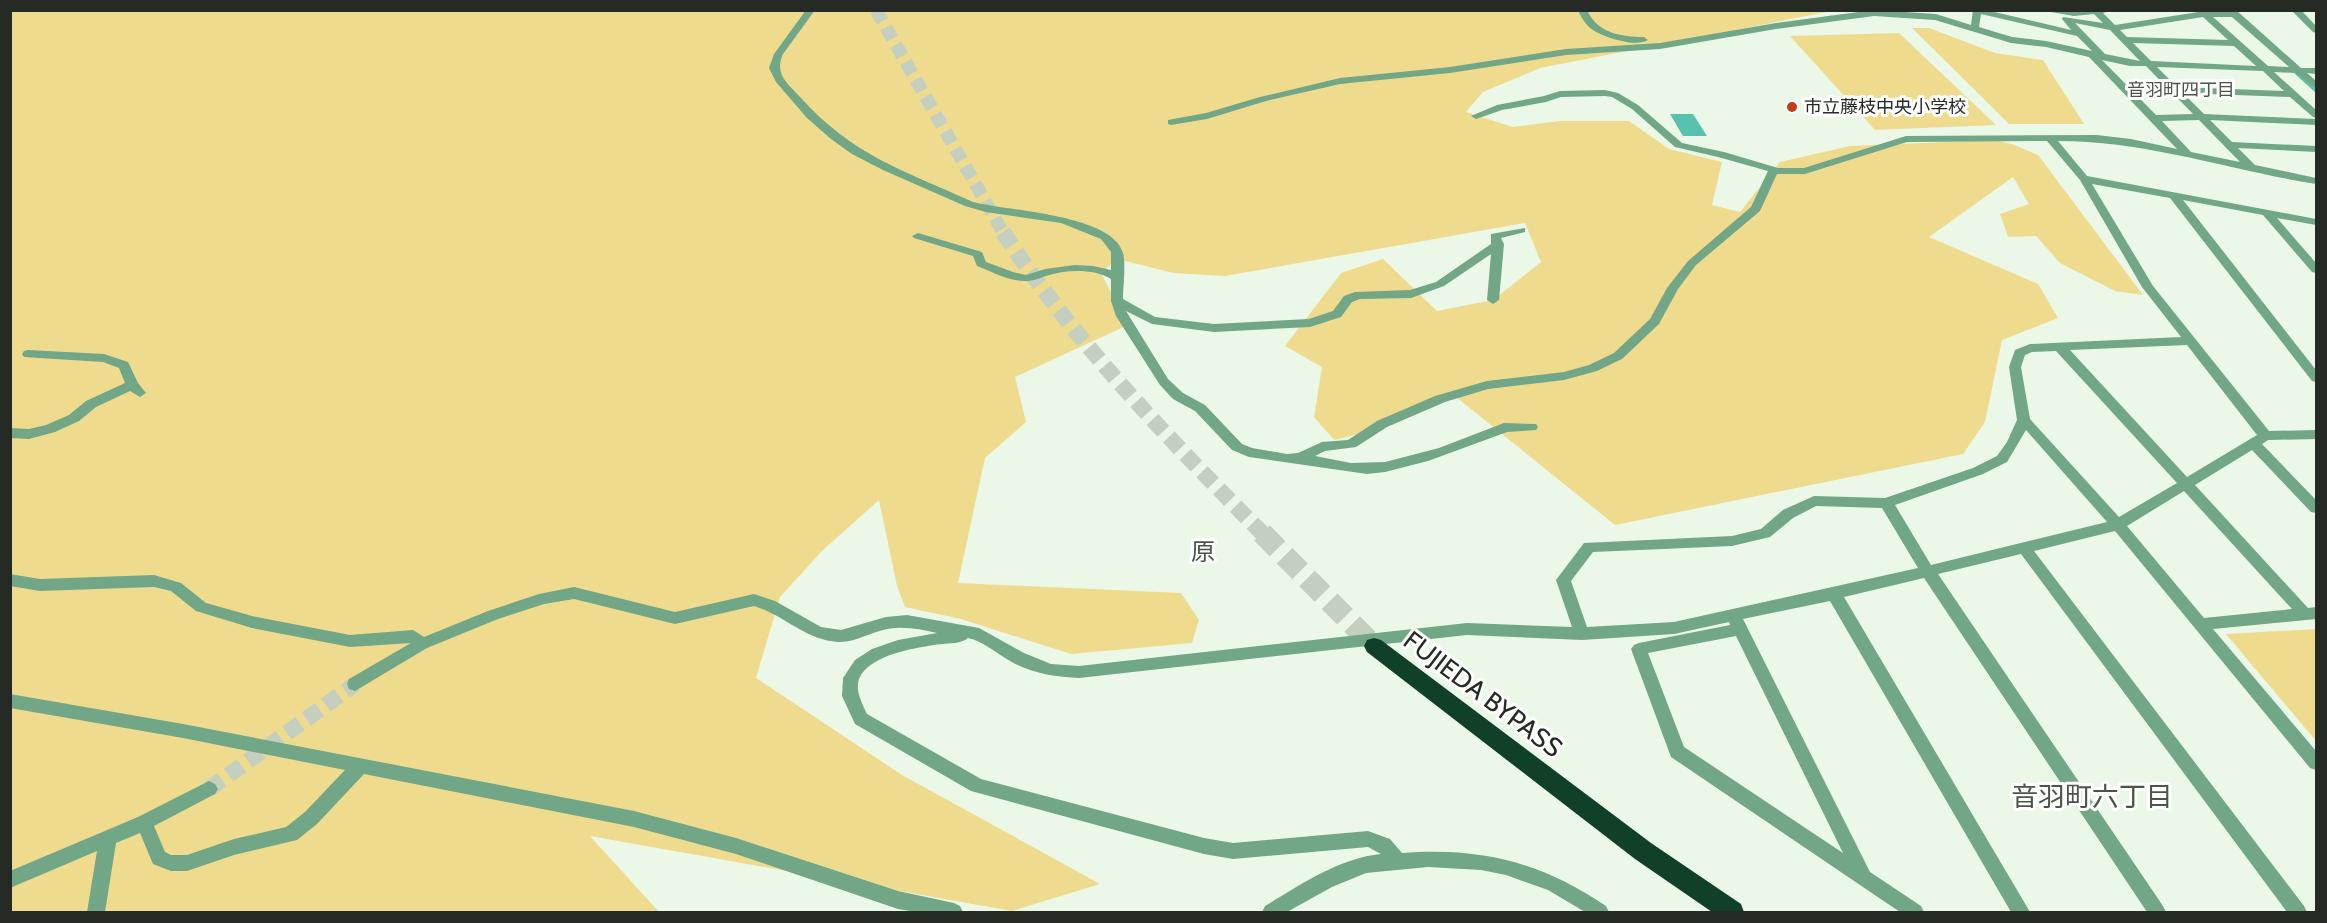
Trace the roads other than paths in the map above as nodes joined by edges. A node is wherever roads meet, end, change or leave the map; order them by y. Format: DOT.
graph roads {
  1 [pos="811,10"];
  2 [pos="1582,10"];
  3 [pos="2043,10"];
  4 [pos="2110,10"];
  5 [pos="2295,10"];
  6 [pos="2066,12"];
  7 [pos="2098,12"];
  8 [pos="2232,12"];
  9 [pos="2205,14"];
  10 [pos="1975,27"];
  11 [pos="2114,28"];
  12 [pos="2316,30"];
  13 [pos="2080,34"];
  14 [pos="2126,40"];
  15 [pos="1685,41"];
  16 [pos="2238,43"];
  17 [pos="2096,55"];
  18 [pos="2150,64"];
  19 [pos="2266,69"];
  20 [pos="2298,70"];
  21 [pos="2316,71"];
  22 [pos="2316,86"];
  23 [pos="2175,90"];
  24 [pos="2294,94"];
  25 [pos="2316,115"];
  26 [pos="1476,116"];
  27 [pos="2201,117"];
  28 [pos="2153,118"];
  29 [pos="1171,122"];
  30 [pos="2316,122"];
  31 [pos="2049,137"];
  32 [pos="2229,145"];
  33 [pos="2316,149"];
  34 [pos="2188,154"];
  35 [pos="2251,167"];
  36 [pos="1773,171"];
  37 [pos="2084,179"];
  38 [pos="2316,181"];
  39 [pos="2172,194"];
  40 [pos="2266,212"];
  41 [pos="2316,222"];
  42 [pos="1521,230"];
  43 [pos="918,236"];
  44 [pos="1498,244"];
  45 [pos="2316,270"];
  46 [pos="1117,277"];
  47 [pos="1493,300"];
  48 [pos="1117,301"];
  49 [pos="2190,341"];
  50 [pos="2059,346"];
  51 [pos="28,354"];
  52 [pos="2316,378"];
  53 [pos="2024,420"];
  54 [pos="1531,427"];
  55 [pos="10,433"];
  56 [pos="2316,434"];
  57 [pos="2259,440"];
  58 [pos="1300,458"];
  59 [pos="2187,485"];
  60 [pos="1886,503"];
  61 [pos="2316,507"];
  62 [pos="2118,525"];
  63 [pos="2025,549"];
  64 [pos="1927,570"];
  65 [pos="10,580"];
  66 [pos="1834,594"];
  67 [pos="2311,614"];
  68 [pos="1736,621"];
  69 [pos="2200,624"];
  70 [pos="979,634"];
  71 [pos="1582,634"];
  72 [pos="422,644"];
  73 [pos="355,684"];
  74 [pos="10,701"];
  75 [pos="2316,764"];
  76 [pos="361,765"];
  77 [pos="209,789"];
  78 [pos="144,823"];
  79 [pos="108,839"];
  80 [pos="1398,861"];
  81 [pos="10,880"];
  82 [pos="1866,882"];
  83 [pos="896,906"];
  84 [pos="96,912"];
  85 [pos="954,912"];
  86 [pos="1271,912"];
  87 [pos="1600,912"];
  88 [pos="1712,912"];
  89 [pos="1732,912"];
  90 [pos="1915,912"];
  91 [pos="2021,912"];
  92 [pos="2157,912"];
  93 [pos="2298,912"];
  1 -- 46 [label="street"];
  2 -- 15 [label="street"];
  3 -- 6 [label="street"];
  4 -- 7 [label="street"];
  5 -- 12 [label="street"];
  6 -- 7 [label="street"];
  7 -- 11 [label="street"];
  8 -- 9 [label="street"];
  8 -- 20 [label="street"];
  9 -- 11 [label="street"];
  9 -- 16 [label="street"];
  10 -- 13 [label="street"];
  10 -- 15 [label="street"];
  10 -- 17 [label="street"];
  11 -- 13 [label="street"];
  11 -- 14 [label="street"];
  13 -- 17 [label="street"];
  14 -- 16 [label="street"];
  14 -- 18 [label="street"];
  15 -- 29 [label="street"];
  16 -- 19 [label="street"];
  17 -- 18 [label="street"];
  17 -- 28 [label="street"];
  18 -- 19 [label="street"];
  18 -- 23 [label="street"];
  19 -- 20 [label="street"];
  19 -- 24 [label="street"];
  20 -- 21 [label="street"];
  20 -- 22 [label="street"];
  23 -- 24 [label="street"];
  23 -- 27 [label="street"];
  24 -- 25 [label="street"];
  26 -- 36 [label="street"];
  27 -- 28 [label="street"];
  27 -- 30 [label="street"];
  27 -- 32 [label="street"];
  28 -- 34 [label="street"];
  31 -- 34 [label="street"];
  31 -- 36 [label="street"];
  31 -- 37 [label="street"];
  32 -- 33 [label="street"];
  32 -- 35 [label="street"];
  34 -- 35 [label="street"];
  35 -- 38 [label="street"];
  36 -- 58 [label="street"];
  37 -- 39 [label="street"];
  37 -- 49 [label="street"];
  39 -- 40 [label="street"];
  39 -- 52 [label="street"];
  40 -- 41 [label="street"];
  40 -- 45 [label="street"];
  42 -- 44 [label="street"];
  43 -- 46 [label="street"];
  44 -- 47 [label="street"];
  44 -- 48 [label="street"];
  46 -- 48 [label="street"];
  48 -- 58 [label="street"];
  49 -- 50 [label="street"];
  49 -- 57 [label="street"];
  50 -- 53 [label="street"];
  50 -- 59 [label="street"];
  51 -- 55 [label="street"];
  53 -- 60 [label="street"];
  53 -- 62 [label="street"];
  54 -- 58 [label="street"];
  56 -- 57 [label="street"];
  57 -- 59 [label="street"];
  57 -- 61 [label="street"];
  59 -- 62 [label="street"];
  59 -- 67 [label="street"];
  60 -- 64 [label="street"];
  60 -- 71 [label="street"];
  62 -- 63 [label="street"];
  62 -- 69 [label="street"];
  63 -- 64 [label="street"];
  63 -- 93 [label="street"];
  64 -- 66 [label="street"];
  64 -- 92 [label="street"];
  65 -- 72 [label="street"];
  66 -- 68 [label="street"];
  66 -- 91 [label="street"];
  67 -- 69 [label="street"];
  68 -- 71 [label="street"];
  68 -- 82 [label="street"];
  68 -- 82 [label="street"];
  69 -- 75 [label="street"];
  70 -- 71 [label="street"];
  70 -- 72 [label="street"];
  70 -- 80 [label="street"];
  72 -- 73 [label="street"];
  74 -- 76 [label="street"];
  76 -- 78 [label="street"];
  76 -- 83 [label="street"];
  77 -- 78 [label="street"];
  78 -- 79 [label="street"];
  79 -- 81 [label="street"];
  79 -- 84 [label="street"];
  80 -- 86 [label="street"];
  80 -- 87 [label="street"];
  82 -- 90 [label="street"];
  83 -- 85 [label="street"];
  88 -- 89 [label="highway, FUJIEDA BYPASS"];
}
